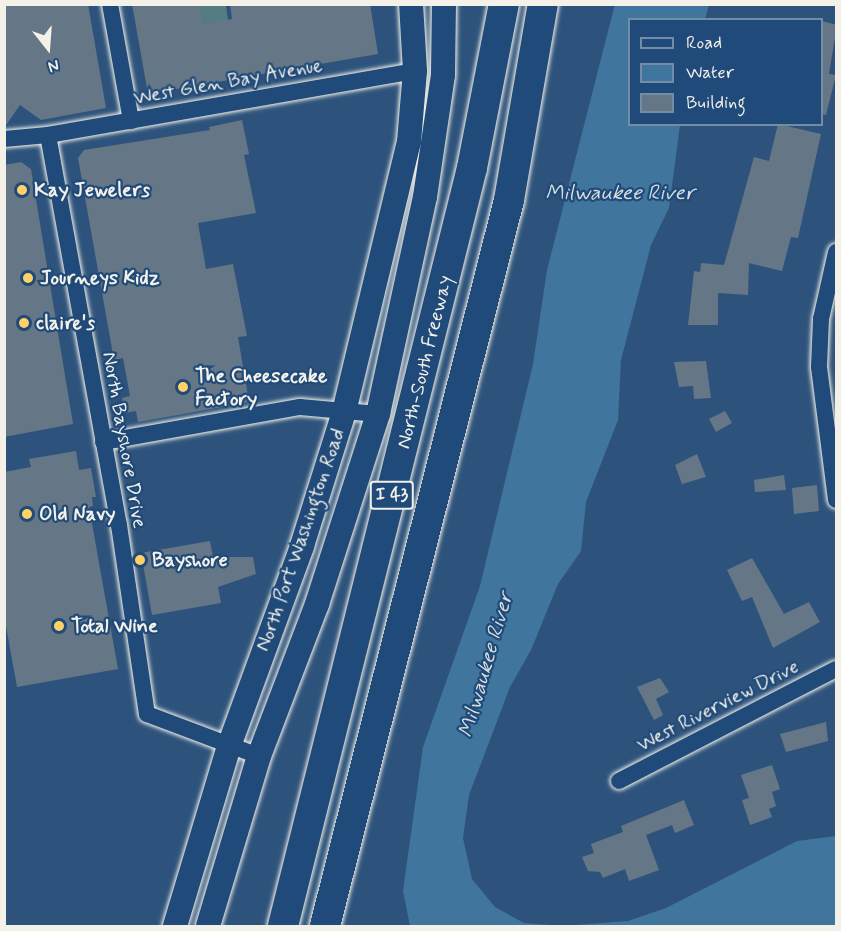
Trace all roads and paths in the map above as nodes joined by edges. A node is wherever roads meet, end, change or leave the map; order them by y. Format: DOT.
graph roads {
  1 [pos="110,4"];
  2 [pos="411,4"];
  3 [pos="444,4"];
  4 [pos="492,4"];
  5 [pos="504,4"];
  6 [pos="543,4"];
  7 [pos="556,4"];
  8 [pos="493,61"];
  9 [pos="415,71"];
  10 [pos="131,121"];
  11 [pos="48,135"];
  12 [pos="4,139"];
  13 [pos="509,200"];
  14 [pos="837,252"];
  15 [pos="344,412"];
  16 [pos="378,414"];
  17 [pos="103,442"];
  18 [pos="837,500"];
  19 [pos="837,669"];
  20 [pos="230,746"];
  21 [pos="259,756"];
  22 [pos="619,781"];
  23 [pos="175,927"];
  24 [pos="208,927"];
  25 [pos="283,927"];
  26 [pos="325,927"];
  1 -- 10 [label="street"];
  2 -- 9 [label="main road, North Port Washington Road"];
  3 -- 16 [label="main road, North Port Washington Road"];
  4 -- 8 [label="highway"];
  5 -- 8 [label="highway, North-South Freeway / I 43"];
  6 -- 13 [label="highway, North-South Freeway / I 43"];
  7 -- 13 [label="highway"];
  8 -- 25 [label="highway, North-South Freeway / I 43"];
  9 -- 10 [label="street, West Glen Bay Avenue"];
  9 -- 15 [label="main road, North Port Washington Road"];
  10 -- 11 [label="street, West Glen Bay Avenue"];
  11 -- 12 [label="street"];
  11 -- 17 [label="street, North Bayshore Drive"];
  13 -- 26 [label="highway, North-South Freeway / I 43"];
  14 -- 18 [label="street"];
  15 -- 16 [label="street"];
  15 -- 17 [label="street"];
  15 -- 20 [label="main road, North Port Washington Road"];
  16 -- 21 [label="main road, North Port Washington Road"];
  17 -- 20 [label="street, North Bayshore Drive"];
  19 -- 22 [label="street, West Riverview Drive"];
  20 -- 21 [label="street, North Bayshore Drive"];
  20 -- 23 [label="main road, North Port Washington Road"];
  21 -- 24 [label="main road, North Port Washington Road"];
}
